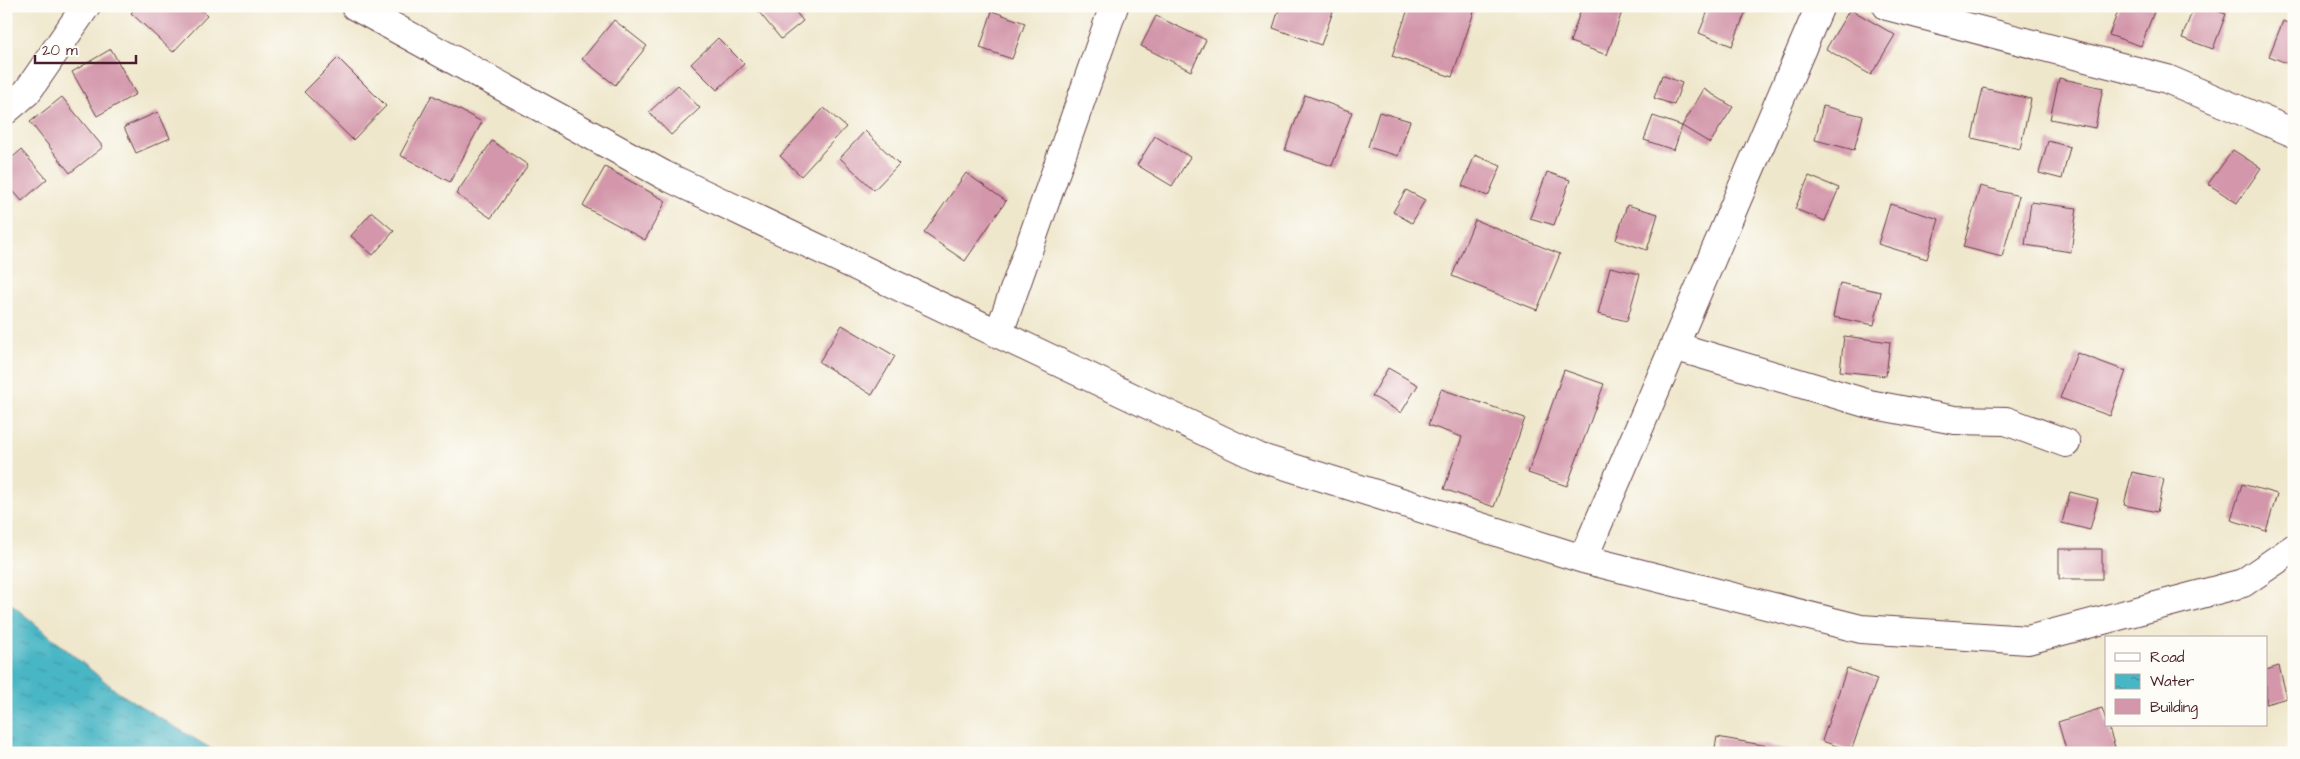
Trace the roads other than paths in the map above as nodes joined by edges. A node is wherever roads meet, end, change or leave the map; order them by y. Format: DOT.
graph roads {
  1 [pos="86,6"];
  2 [pos="356,6"];
  3 [pos="1114,6"];
  4 [pos="1820,6"];
  5 [pos="1887,6"];
  6 [pos="6,110"];
  7 [pos="2294,132"];
  8 [pos="999,333"];
  9 [pos="1674,346"];
  10 [pos="2066,443"];
  11 [pos="2294,548"];
  12 [pos="1583,559"];
  1 -- 6 [label="street"];
  2 -- 8 [label="street"];
  3 -- 8 [label="street"];
  4 -- 9 [label="street"];
  5 -- 7 [label="street"];
  8 -- 12 [label="street"];
  9 -- 10 [label="street"];
  9 -- 12 [label="street"];
  11 -- 12 [label="street"];
}
